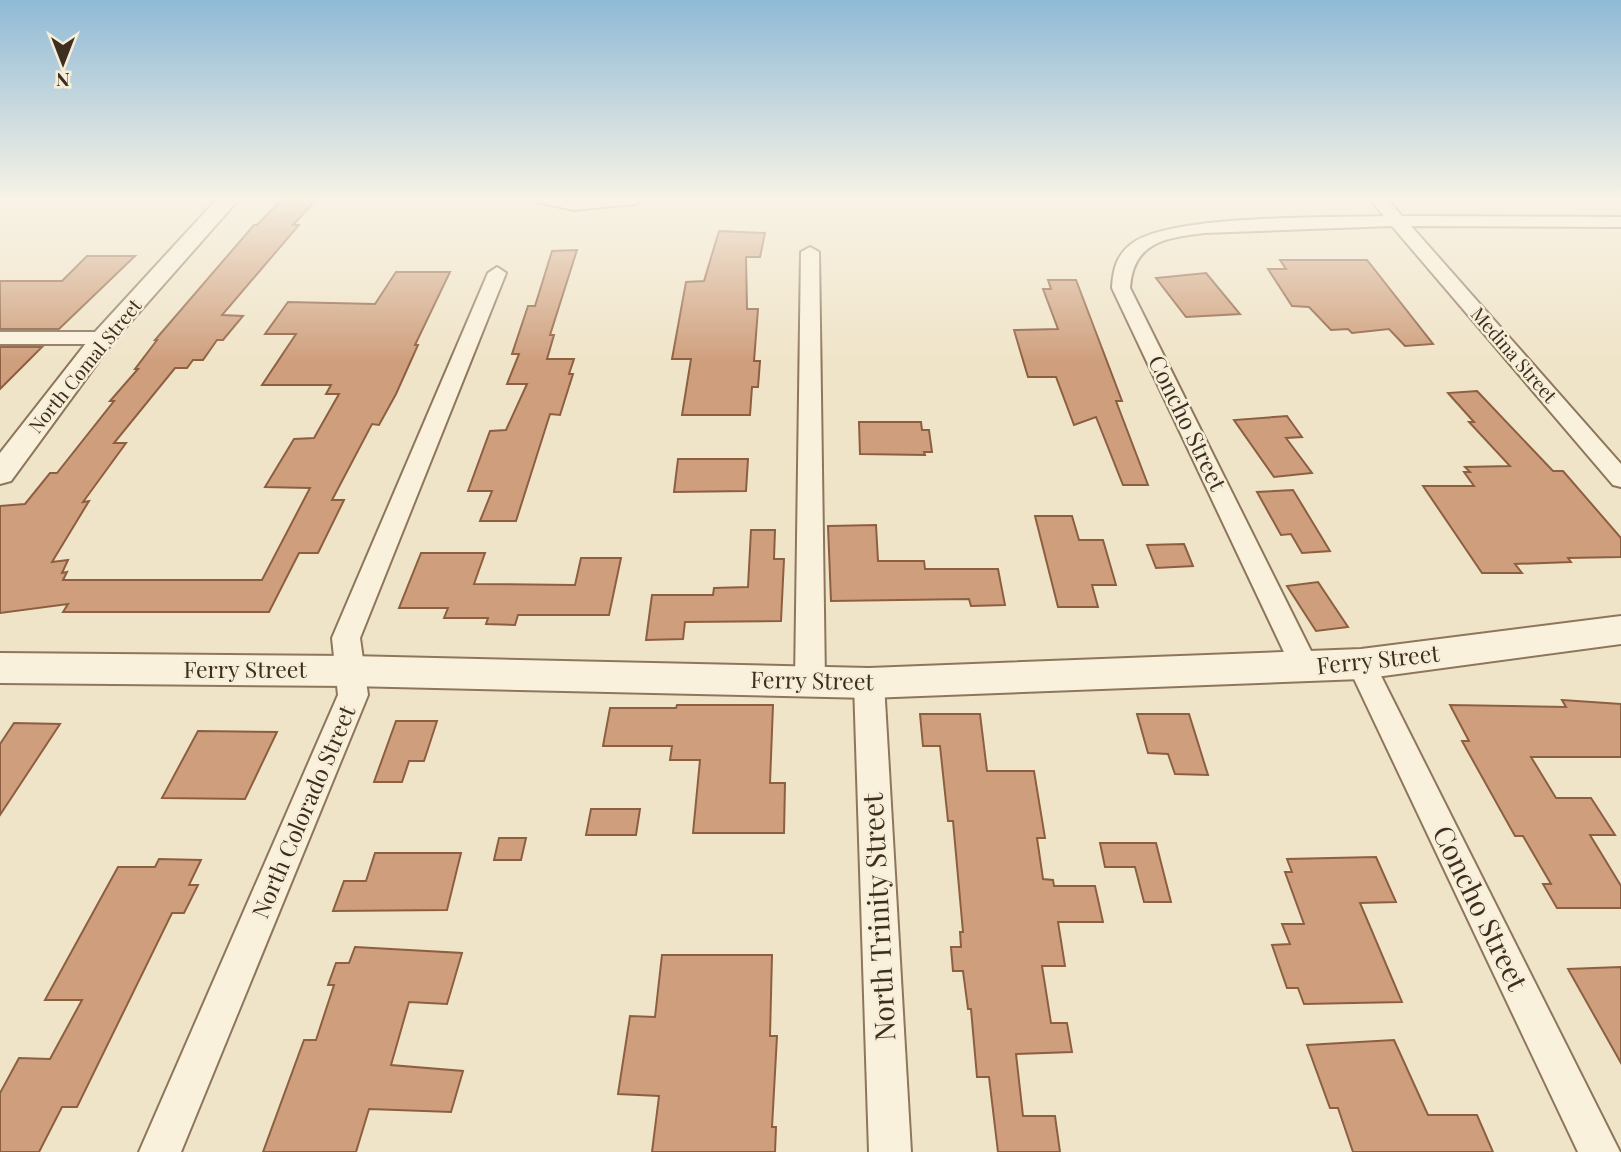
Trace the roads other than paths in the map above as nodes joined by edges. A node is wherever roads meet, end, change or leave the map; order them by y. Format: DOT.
graph roads {
  1 [pos="810,252"];
  2 [pos="180,253"];
  3 [pos="1132,253"];
  4 [pos="1425,253"];
  5 [pos="497,273"];
  6 [pos="0,338"];
  7 [pos="103,338"];
  8 [pos="0,474"];
  9 [pos="1621,479"];
  10 [pos="1621,630"];
  11 [pos="1361,664"];
  12 [pos="1305,667"];
  13 [pos="0,668"];
  14 [pos="351,671"];
  15 [pos="810,682"];
  16 [pos="869,683"];
  17 [pos="160,1152"];
  18 [pos="890,1152"];
  19 [pos="1599,1152"];
  1 -- 15 [label="street"];
  2 -- 7 [label="street, North Comal Street"];
  3 -- 12 [label="street, Concho Street"];
  4 -- 9 [label="street, Medina Street"];
  5 -- 14 [label="street, North Colorado Street"];
  6 -- 7 [label="street"];
  7 -- 8 [label="street, North Comal Street"];
  10 -- 11 [label="street, Ferry Street"];
  11 -- 12 [label="street, Ferry Street"];
  11 -- 19 [label="street, Concho Street"];
  12 -- 16 [label="street, Ferry Street"];
  13 -- 14 [label="street, Ferry Street"];
  14 -- 15 [label="street, Ferry Street"];
  14 -- 17 [label="street, North Colorado Street"];
  15 -- 16 [label="street, Ferry Street"];
  16 -- 18 [label="street, North Trinity Street"];
}
